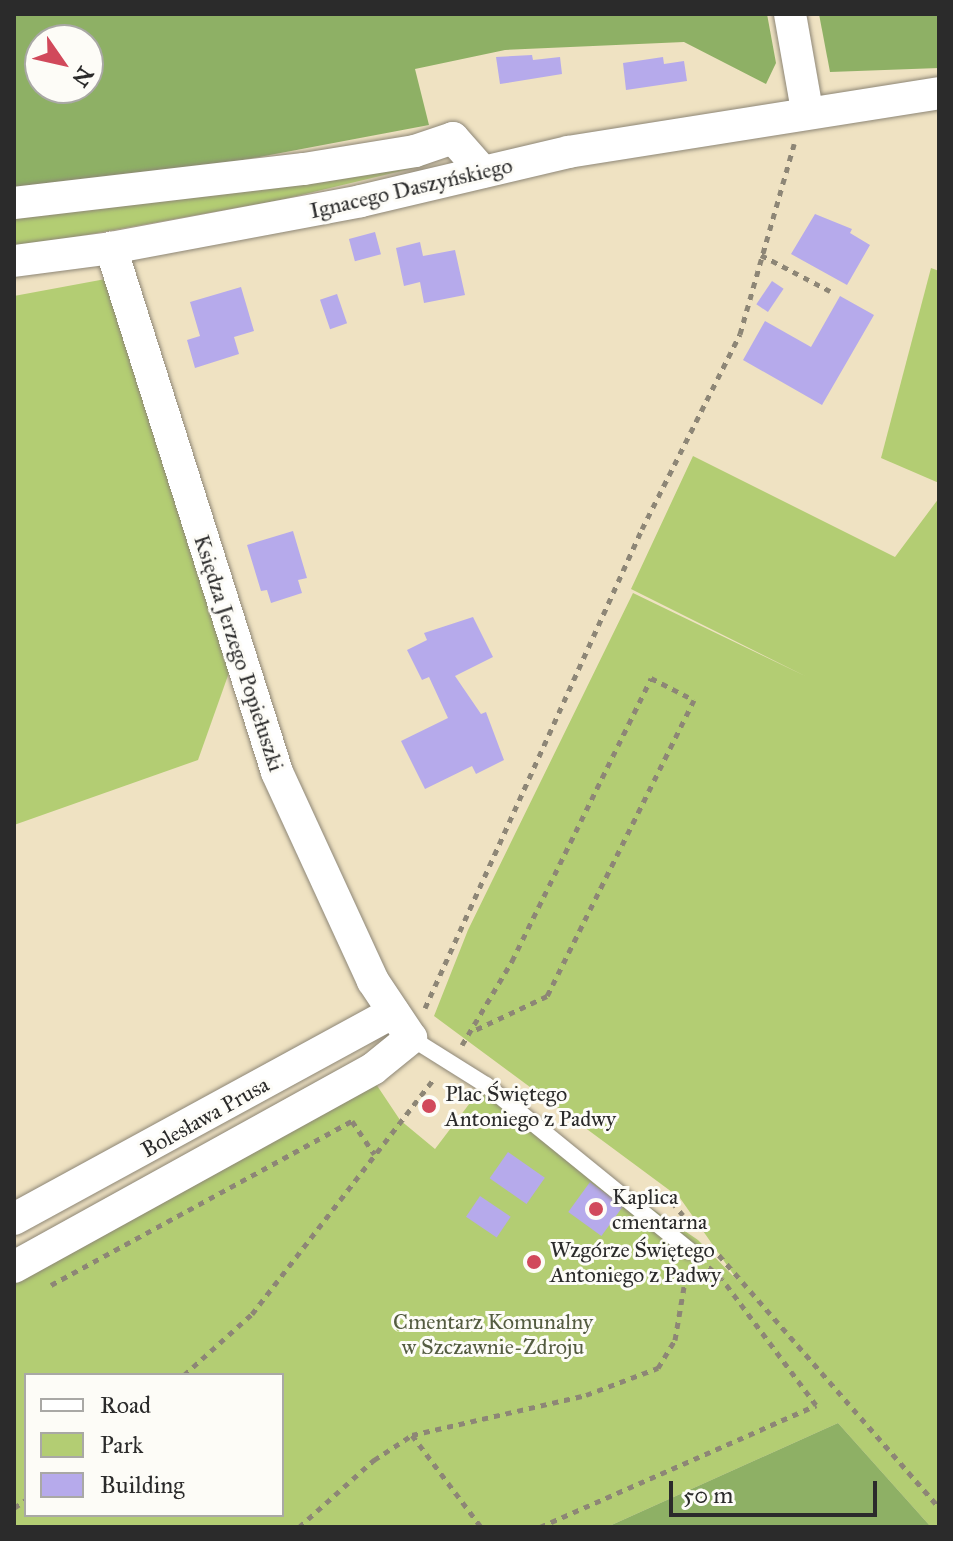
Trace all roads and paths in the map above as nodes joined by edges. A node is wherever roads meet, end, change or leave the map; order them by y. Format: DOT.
graph roads {
  1 [pos="790,14"];
  2 [pos="939,93"];
  3 [pos="807,110"];
  4 [pos="483,172"];
  5 [pos="14,203"];
  6 [pos="111,248"];
  7 [pos="761,255"];
  8 [pos="14,261"];
  9 [pos="830,291"];
  10 [pos="393,1012"];
  11 [pos="473,1031"];
  12 [pos="411,1038"];
  13 [pos="448,1062"];
  14 [pos="374,1154"];
  15 [pos="672,1202"];
  16 [pos="14,1219"];
  17 [pos="691,1223"];
  18 [pos="700,1234"];
  19 [pos="690,1251"];
  20 [pos="14,1267"];
  21 [pos="51,1285"];
  22 [pos="186,1373"];
  23 [pos="412,1435"];
  24 [pos="939,1507"];
  25 [pos="299,1527"];
  26 [pos="481,1527"];
  27 [pos="540,1527"];
  1 -- 3 [label="street"];
  2 -- 3 [label="street, Ignacego Daszyńskiego"];
  3 -- 4 [label="street, Ignacego Daszyńskiego"];
  3 -- 7 [label="path"];
  4 -- 5 [label="street"];
  4 -- 6 [label="street, Ignacego Daszyńskiego"];
  6 -- 8 [label="street, Ignacego Daszyńskiego"];
  6 -- 10 [label="street, Księdza Jerzego Popiełuszki"];
  7 -- 9 [label="path"];
  7 -- 12 [label="path"];
  10 -- 12 [label="street, Księdza Jerzego Popiełuszki"];
  10 -- 16 [label="street, Bolesława Prusa"];
  11 -- 11 [label="path"];
  11 -- 13 [label="path"];
  12 -- 13 [label="lane"];
  12 -- 20 [label="street"];
  13 -- 14 [label="path"];
  13 -- 19 [label="lane"];
  14 -- 21 [label="path"];
  14 -- 22 [label="path"];
  15 -- 17 [label="path"];
  18 -- 24 [label="path"];
  19 -- 23 [label="path"];
  19 -- 27 [label="path"];
  23 -- 25 [label="path"];
  23 -- 26 [label="path"];
}
